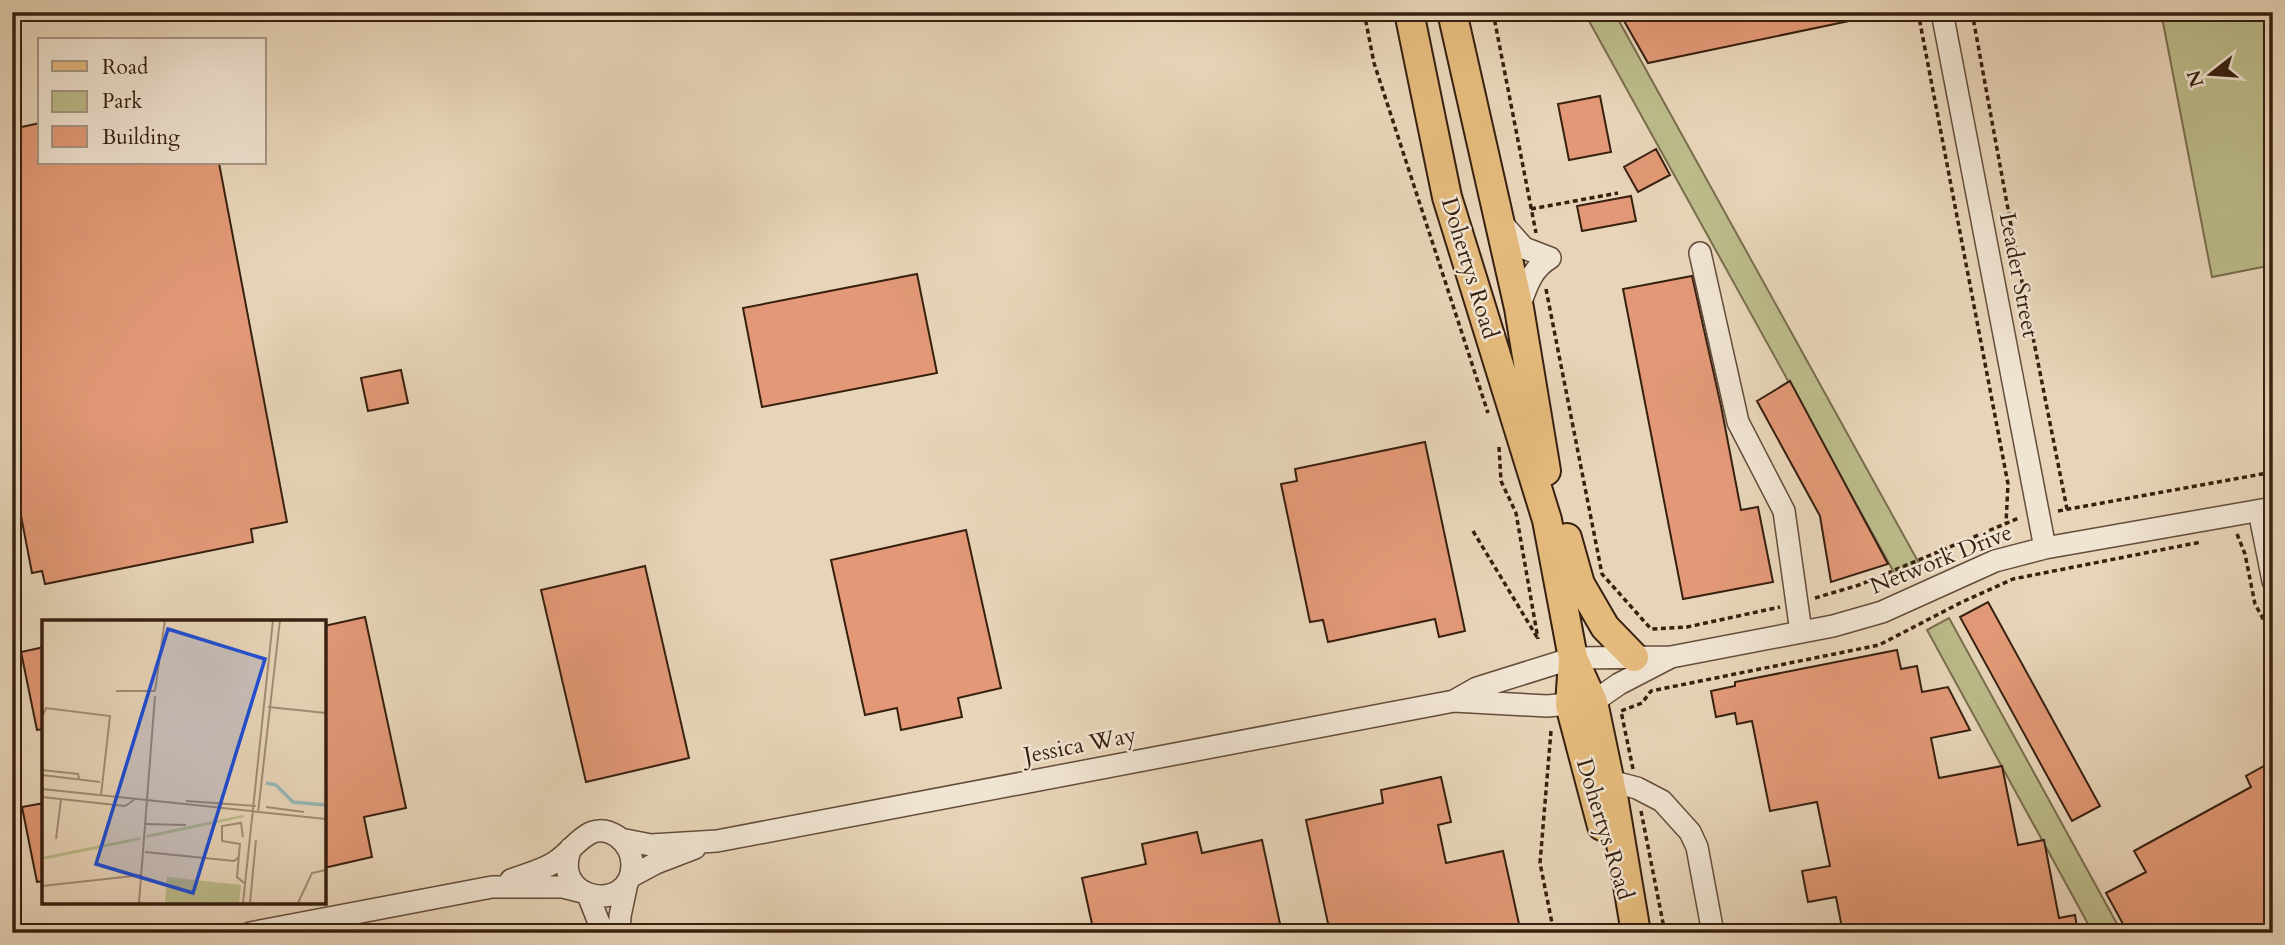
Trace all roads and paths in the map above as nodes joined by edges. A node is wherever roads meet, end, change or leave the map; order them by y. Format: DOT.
graph roads {
  1 [pos="1364,12"];
  2 [pos="1409,12"];
  3 [pos="1452,12"];
  4 [pos="1493,12"];
  5 [pos="1918,12"];
  6 [pos="1942,12"];
  7 [pos="1972,12"];
  8 [pos="1618,193"];
  9 [pos="1531,209"];
  10 [pos="1499,220"];
  11 [pos="1700,253"];
  12 [pos="1541,259"];
  13 [pos="1519,308"];
  14 [pos="1491,420"];
  15 [pos="1499,447"];
  16 [pos="1546,461"];
  17 [pos="2273,472"];
  18 [pos="2067,509"];
  19 [pos="2039,513"];
  20 [pos="2265,516"];
  21 [pos="1547,520"];
  22 [pos="2006,523"];
  23 [pos="1473,531"];
  24 [pos="2226,536"];
  25 [pos="2204,541"];
  26 [pos="2045,548"];
  27 [pos="2273,581"];
  28 [pos="1797,603"];
  29 [pos="1801,632"];
  30 [pos="1634,657"];
  31 [pos="1671,657"];
  32 [pos="1573,658"];
  33 [pos="1454,701"];
  34 [pos="1582,704"];
  35 [pos="1551,731"];
  36 [pos="1623,784"];
  37 [pos="620,839"];
  38 [pos="717,841"];
  39 [pos="571,848"];
  40 [pos="628,880"];
  41 [pos="492,887"];
  42 [pos="586,894"];
  43 [pos="1634,925"];
  44 [pos="250,933"];
  45 [pos="603,933"];
  46 [pos="619,933"];
  47 [pos="1554,933"];
  48 [pos="1665,933"];
  49 [pos="1713,933"];
  1 -- 14 [label="path"];
  2 -- 21 [label="main road, Dohertys Road"];
  3 -- 10 [label="main road, Dohertys Road"];
  4 -- 9 [label="path"];
  5 -- 22 [label="path"];
  6 -- 19 [label="street, Leader Street"];
  7 -- 18 [label="path"];
  8 -- 9 [label="path"];
  9 -- 12 [label="path"];
  10 -- 12 [label="street"];
  10 -- 13 [label="main road, Dohertys Road"];
  11 -- 28 [label="street"];
  12 -- 13 [label="street"];
  12 -- 28 [label="path"];
  13 -- 16 [label="main road, Dohertys Road"];
  15 -- 23 [label="path"];
  16 -- 21 [label="main road, Dohertys Road"];
  16 -- 30 [label="main road"];
  17 -- 18 [label="path"];
  18 -- 19 [label="path"];
  19 -- 22 [label="path"];
  19 -- 26 [label="street, Leader Street"];
  20 -- 24 [label="path"];
  20 -- 26 [label="street, Network Drive"];
  20 -- 27 [label="street"];
  21 -- 32 [label="main road, Dohertys Road"];
  22 -- 28 [label="path"];
  25 -- 36 [label="path"];
  26 -- 29 [label="street, Network Drive"];
  28 -- 29 [label="street"];
  29 -- 31 [label="street, Network Drive"];
  30 -- 31 [label="street, Network Drive"];
  30 -- 32 [label="street, Network Drive"];
  31 -- 34 [label="street, Network Drive"];
  32 -- 33 [label="street, Jessica Way"];
  32 -- 34 [label="main road, Dohertys Road"];
  33 -- 34 [label="street, Jessica Way"];
  33 -- 38 [label="street, Jessica Way"];
  34 -- 36 [label="main road, Dohertys Road"];
  34 -- 43 [label="main road, Dohertys Road"];
  35 -- 47 [label="path"];
  36 -- 43 [label="main road, Dohertys Road"];
  36 -- 48 [label="path"];
  36 -- 49 [label="street, Dohertys Road"];
  37 -- 38 [label="street, Jessica Way"];
  37 -- 39 [label="street"];
  37 -- 40 [label="street"];
  38 -- 40 [label="street, Jessica Way"];
  39 -- 41 [label="street"];
  39 -- 42 [label="street"];
  40 -- 42 [label="street"];
  40 -- 46 [label="street"];
  41 -- 42 [label="street"];
  41 -- 44 [label="street"];
  42 -- 45 [label="street"];
}
